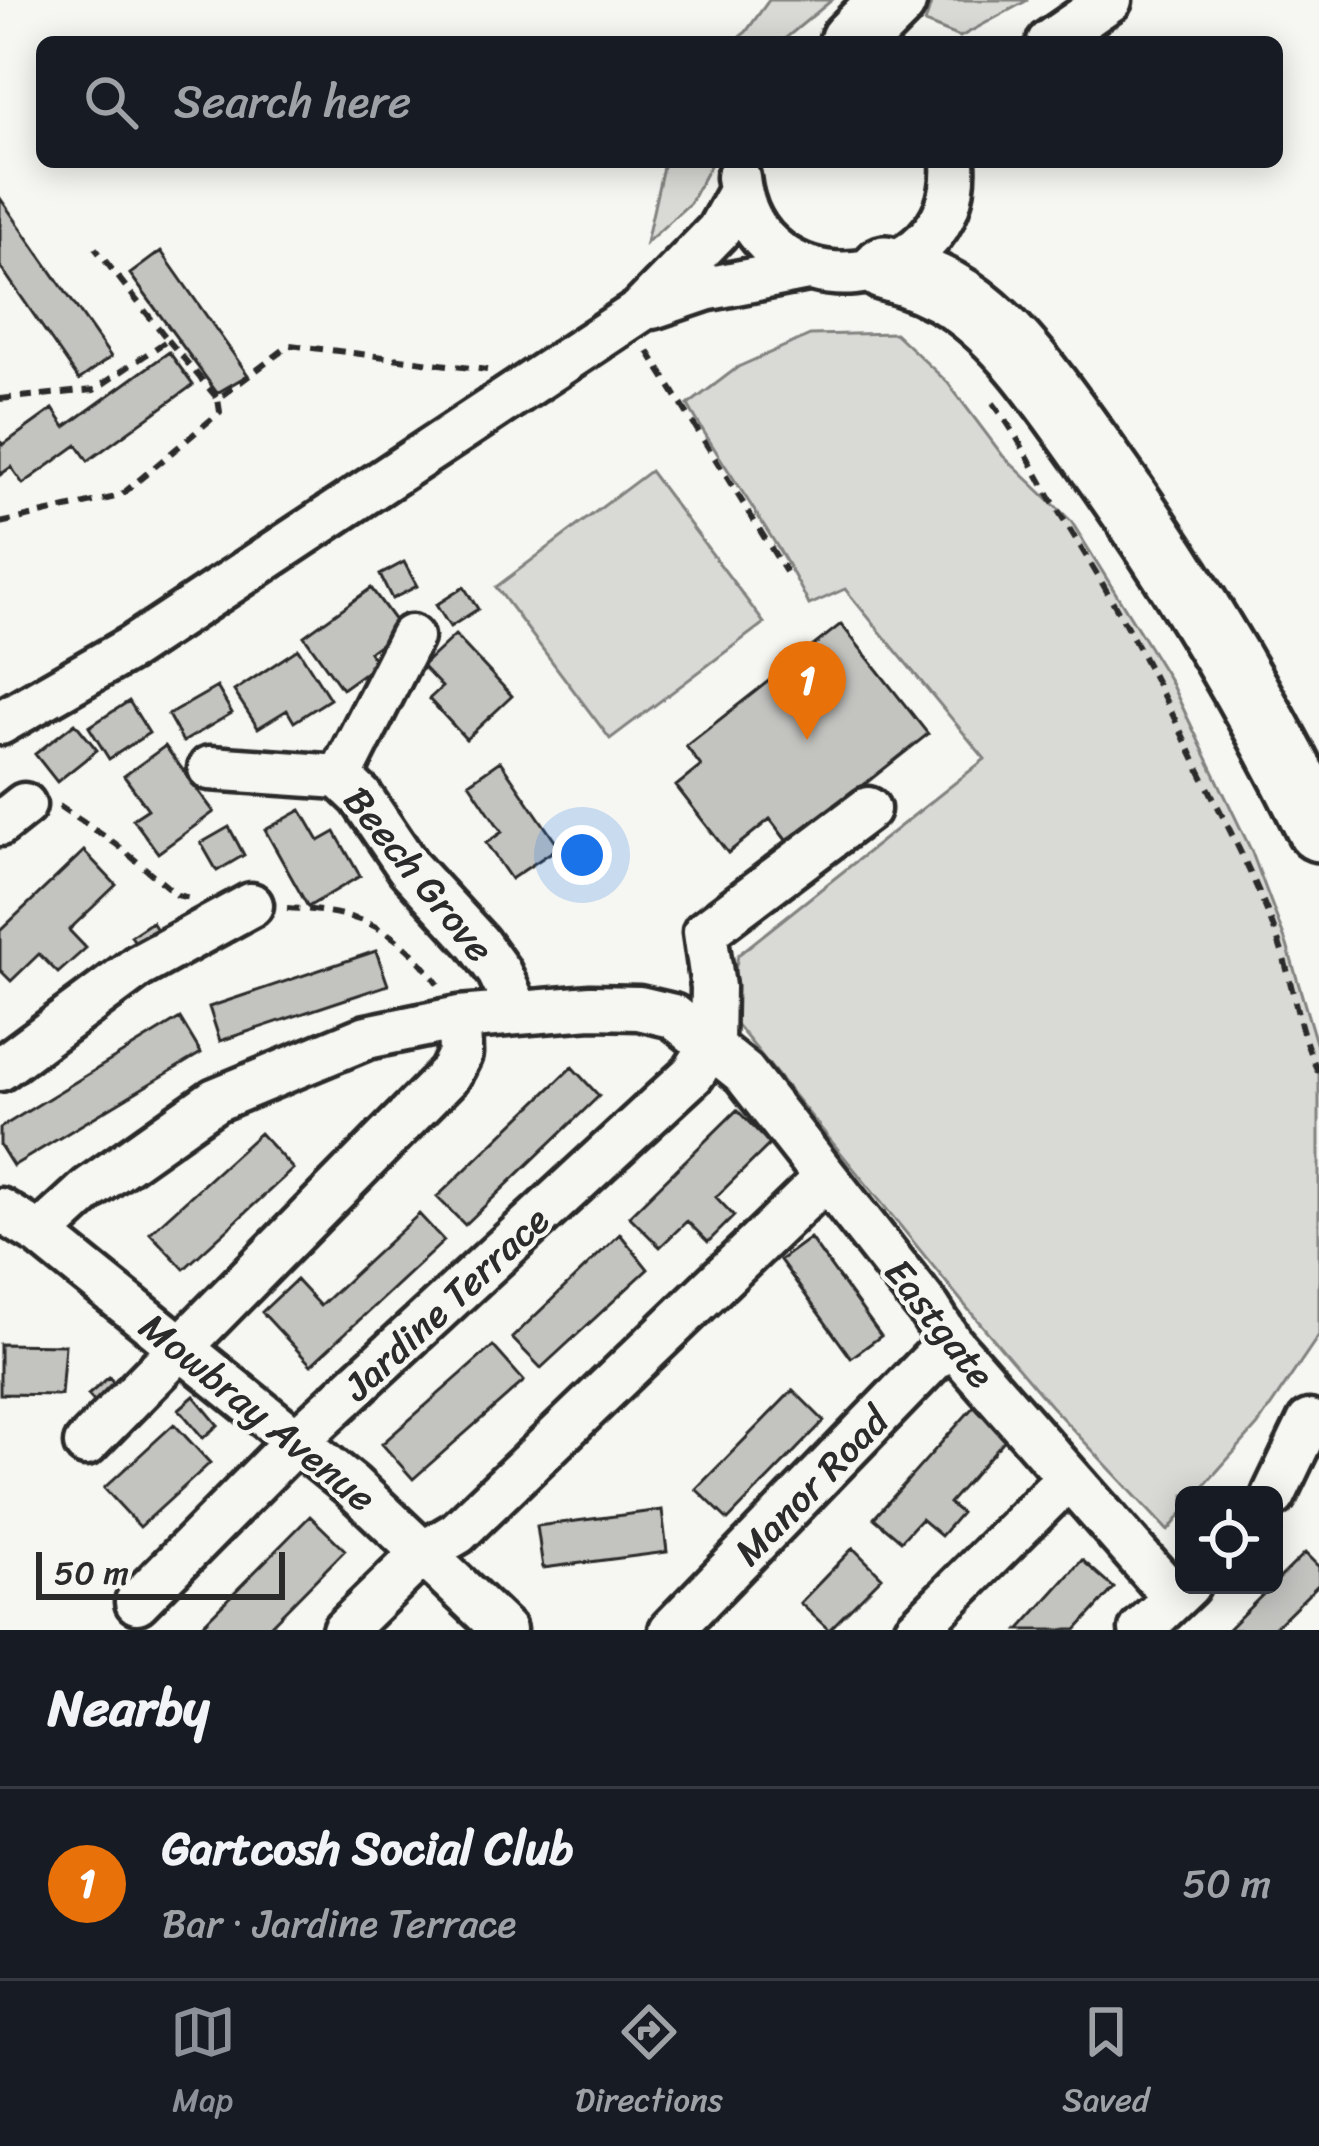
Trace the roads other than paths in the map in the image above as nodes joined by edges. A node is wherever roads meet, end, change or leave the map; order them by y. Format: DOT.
graph roads {
  1 [pos="894,0"];
  2 [pos="1110,0"];
  3 [pos="858,36"];
  4 [pos="1056,36"];
  5 [pos="954,168"];
  6 [pos="739,176"];
  7 [pos="885,268"];
  8 [pos="808,269"];
  9 [pos="634,315"];
  10 [pos="411,637"];
  11 [pos="0,723"];
  12 [pos="210,768"];
  13 [pos="340,778"];
  14 [pos="868,809"];
  15 [pos="1319,829"];
  16 [pos="251,905"];
  17 [pos="518,1012"];
  18 [pos="459,1018"];
  19 [pos="712,1044"];
  20 [pos="0,1069"];
  21 [pos="826,1178"];
  22 [pos="0,1210"];
  23 [pos="40,1234"];
  24 [pos="950,1342"];
  25 [pos="184,1347"];
  26 [pos="1309,1423"];
  27 [pos="297,1440"];
  28 [pos="86,1444"];
  29 [pos="1278,1486"];
  30 [pos="1052,1494"];
  31 [pos="423,1552"];
  32 [pos="1175,1585"];
  33 [pos="1178,1594"];
  34 [pos="137,1602"];
  35 [pos="344,1630"];
  36 [pos="504,1630"];
  37 [pos="671,1630"];
  38 [pos="916,1630"];
  39 [pos="1141,1630"];
  1 -- 3 [label="highway"];
  2 -- 4 [label="street"];
  5 -- 7 [label="street"];
  6 -- 8 [label="street"];
  6 -- 9 [label="street"];
  7 -- 8 [label="street"];
  7 -- 15 [label="highway"];
  8 -- 9 [label="street"];
  9 -- 11 [label="street"];
  10 -- 13 [label="street"];
  12 -- 13 [label="street, Beech Grove"];
  13 -- 17 [label="street, Beech Grove"];
  14 -- 19 [label="street"];
  16 -- 20 [label="street"];
  17 -- 18 [label="street, Eastgate"];
  17 -- 19 [label="street, Eastgate"];
  18 -- 23 [label="street, Eastgate"];
  18 -- 25 [label="street"];
  19 -- 21 [label="street, Eastgate"];
  19 -- 27 [label="street, Jardine Terrace"];
  21 -- 24 [label="street, Eastgate"];
  21 -- 31 [label="street"];
  22 -- 23 [label="street, Mowbray Avenue"];
  23 -- 25 [label="street, Mowbray Avenue"];
  24 -- 32 [label="street, Eastgate"];
  24 -- 37 [label="street, Manor Road"];
  25 -- 27 [label="street, Mowbray Avenue"];
  25 -- 28 [label="street"];
  26 -- 29 [label="street"];
  27 -- 31 [label="street, Mowbray Avenue"];
  27 -- 34 [label="street, Jardine Terrace"];
  30 -- 38 [label="street"];
  31 -- 35 [label="street"];
  31 -- 36 [label="street, Mowbray Avenue"];
  33 -- 39 [label="street"];
}
